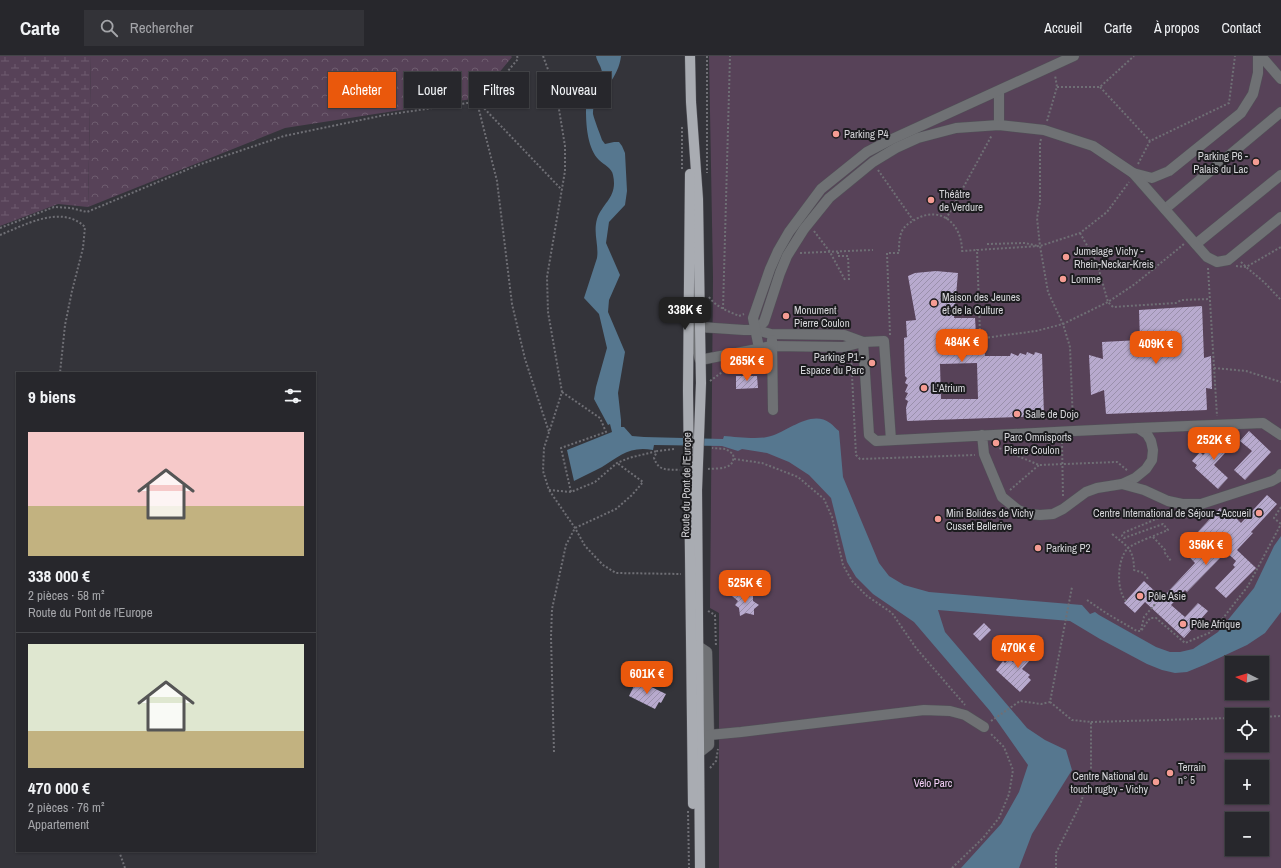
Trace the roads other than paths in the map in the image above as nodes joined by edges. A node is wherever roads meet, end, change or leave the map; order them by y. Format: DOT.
graph roads {
  1 [pos="690,56"];
  2 [pos="1074,56"];
  3 [pos="1259,56"];
  4 [pos="1279,75"];
  5 [pos="999,91"];
  6 [pos="691,102"];
  7 [pos="1281,112"];
  8 [pos="998,125"];
  9 [pos="1133,173"];
  10 [pos="1281,175"];
  11 [pos="1165,209"];
  12 [pos="1281,217"];
  13 [pos="1189,244"];
  14 [pos="700,327"];
  15 [pos="756,330"];
  16 [pos="772,334"];
  17 [pos="691,342"];
  18 [pos="863,342"];
  19 [pos="772,346"];
  20 [pos="759,348"];
  21 [pos="700,360"];
  22 [pos="773,410"];
  23 [pos="1138,428"];
  24 [pos="984,435"];
  25 [pos="1281,435"];
  26 [pos="890,440"];
  27 [pos="1280,476"];
  28 [pos="1122,484"];
  29 [pos="698,646"];
  30 [pos="984,727"];
  31 [pos="709,735"];
  32 [pos="700,752"];
  33 [pos="694,868"];
  34 [pos="700,868"];
  1 -- 6 [label="main road, Route du Pont de l'Europe"];
  2 -- 5 [label="street"];
  3 -- 4 [label="street"];
  3 -- 9 [label="street"];
  5 -- 8 [label="street"];
  5 -- 15 [label="street"];
  6 -- 14 [label="main road, Route du Pont de l'Europe"];
  6 -- 17 [label="main road, Route du Pont de l'Europe"];
  7 -- 11 [label="street"];
  8 -- 9 [label="street"];
  8 -- 15 [label="street"];
  9 -- 11 [label="street"];
  10 -- 13 [label="street"];
  11 -- 13 [label="street"];
  12 -- 13 [label="street"];
  14 -- 15 [label="street"];
  14 -- 17 [label="street"];
  14 -- 21 [label="main road, Route du Pont de l'Europe"];
  15 -- 16 [label="street"];
  15 -- 20 [label="street"];
  16 -- 18 [label="street"];
  16 -- 19 [label="street"];
  17 -- 21 [label="street"];
  17 -- 33 [label="main road, Route du Pont de l'Europe"];
  18 -- 19 [label="street"];
  18 -- 26 [label="street"];
  18 -- 26 [label="street"];
  19 -- 20 [label="street"];
  19 -- 22 [label="street"];
  20 -- 21 [label="street"];
  21 -- 29 [label="main road, Route du Pont de l'Europe"];
  23 -- 24 [label="street"];
  23 -- 25 [label="street"];
  23 -- 28 [label="street"];
  24 -- 26 [label="street"];
  24 -- 28 [label="street"];
  27 -- 28 [label="street"];
  29 -- 31 [label="street"];
  29 -- 32 [label="main road, Route du Pont de l'Europe"];
  30 -- 31 [label="street"];
  31 -- 32 [label="street"];
  32 -- 34 [label="main road, Route du Pont de l'Europe"];
}
